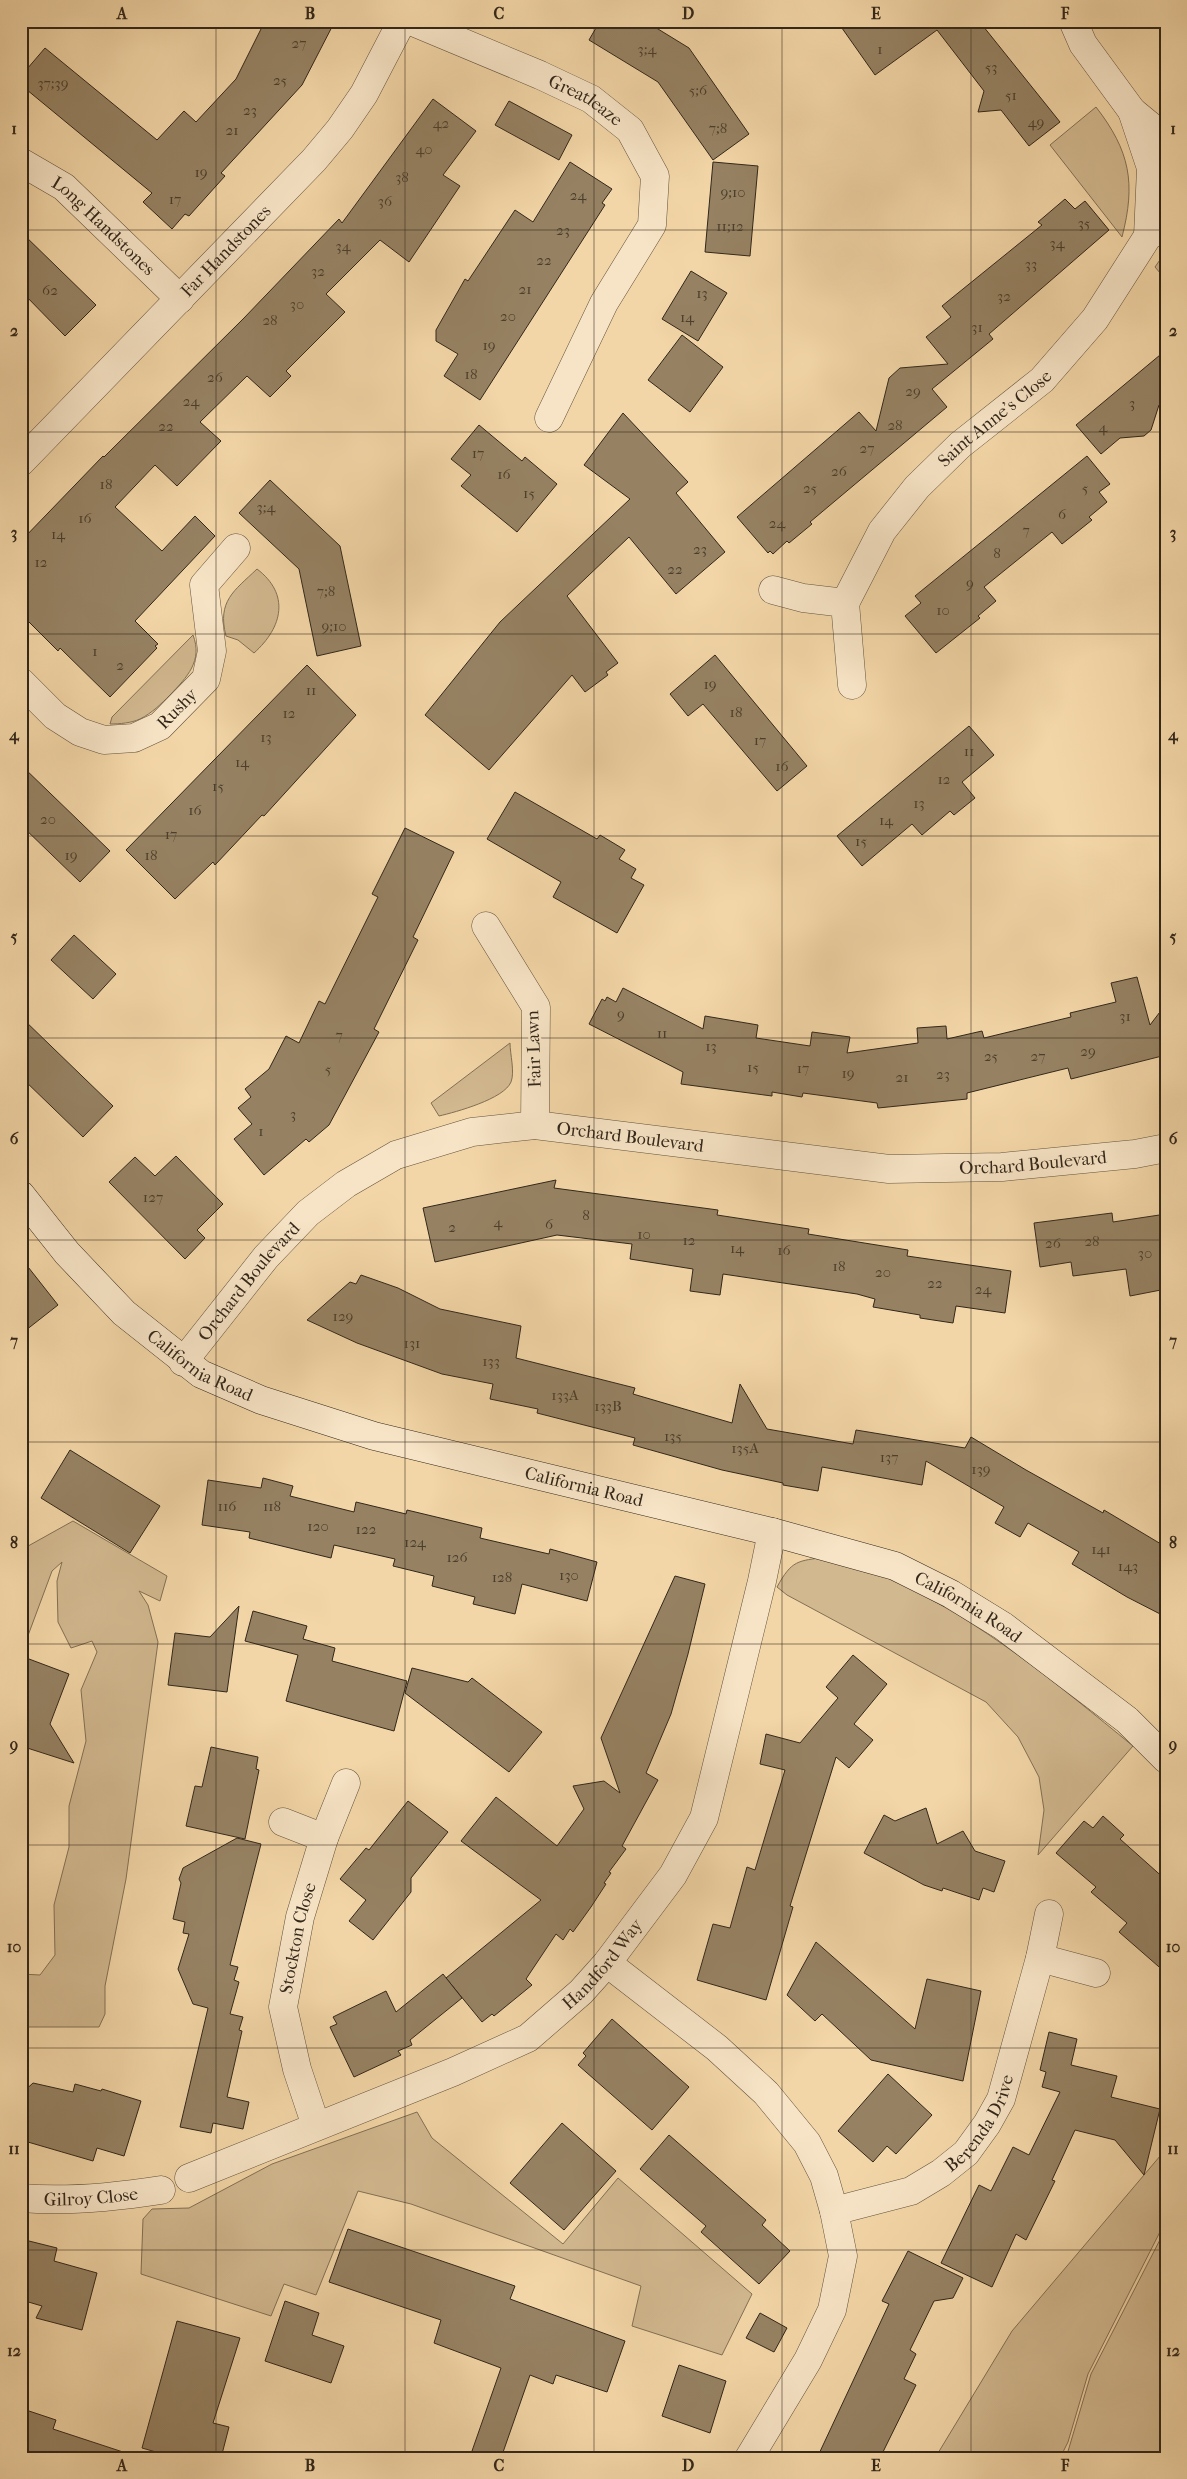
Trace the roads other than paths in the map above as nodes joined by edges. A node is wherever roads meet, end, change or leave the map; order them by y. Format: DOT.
graph roads {
  1 [pos="402,21"];
  2 [pos="411,21"];
  3 [pos="1073,21"];
  4 [pos="1132,111"];
  5 [pos="1166,139"];
  6 [pos="21,162"];
  7 [pos="1157,231"];
  8 [pos="180,300"];
  9 [pos="548,418"];
  10 [pos="21,462"];
  11 [pos="236,548"];
  12 [pos="773,590"];
  13 [pos="845,603"];
  14 [pos="21,682"];
  15 [pos="852,686"];
  16 [pos="486,926"];
  17 [pos="535,1125"];
  18 [pos="1166,1148"];
  19 [pos="21,1195"];
  20 [pos="183,1362"];
  21 [pos="772,1532"];
  22 [pos="1166,1758"];
  23 [pos="346,1783"];
  24 [pos="283,1822"];
  25 [pos="324,1838"];
  26 [pos="1049,1914"];
  27 [pos="1040,1958"];
  28 [pos="607,1963"];
  29 [pos="1096,1973"];
  30 [pos="316,2126"];
  31 [pos="189,2178"];
  32 [pos="161,2190"];
  33 [pos="21,2198"];
  34 [pos="834,2211"];
  35 [pos="750,2458"];
  1 -- 8 [label="street, Far Handstones"];
  2 -- 9 [label="street, Greatleaze"];
  3 -- 4 [label="street"];
  4 -- 5 [label="street"];
  4 -- 7 [label="street, Saint Anne's Close"];
  6 -- 8 [label="street, Long Handstones"];
  7 -- 13 [label="street, Saint Anne's Close"];
  8 -- 10 [label="street, Far Handstones"];
  11 -- 14 [label="street, Rushy"];
  12 -- 13 [label="street"];
  13 -- 15 [label="street"];
  16 -- 17 [label="street, Fair Lawn"];
  17 -- 18 [label="street, Orchard Boulevard"];
  17 -- 20 [label="street, Orchard Boulevard"];
  19 -- 20 [label="street, California Road"];
  20 -- 21 [label="street, California Road"];
  21 -- 22 [label="street, California Road"];
  21 -- 28 [label="street, Handford Way"];
  23 -- 25 [label="street, Stockton Close"];
  24 -- 25 [label="street"];
  25 -- 30 [label="street, Stockton Close"];
  26 -- 27 [label="street, Berenda Drive"];
  27 -- 29 [label="street"];
  27 -- 34 [label="street, Berenda Drive"];
  28 -- 30 [label="street, Handford Way"];
  28 -- 34 [label="street"];
  30 -- 31 [label="street, Handford Way"];
  32 -- 33 [label="street, Gilroy Close"];
  34 -- 35 [label="street"];
}
